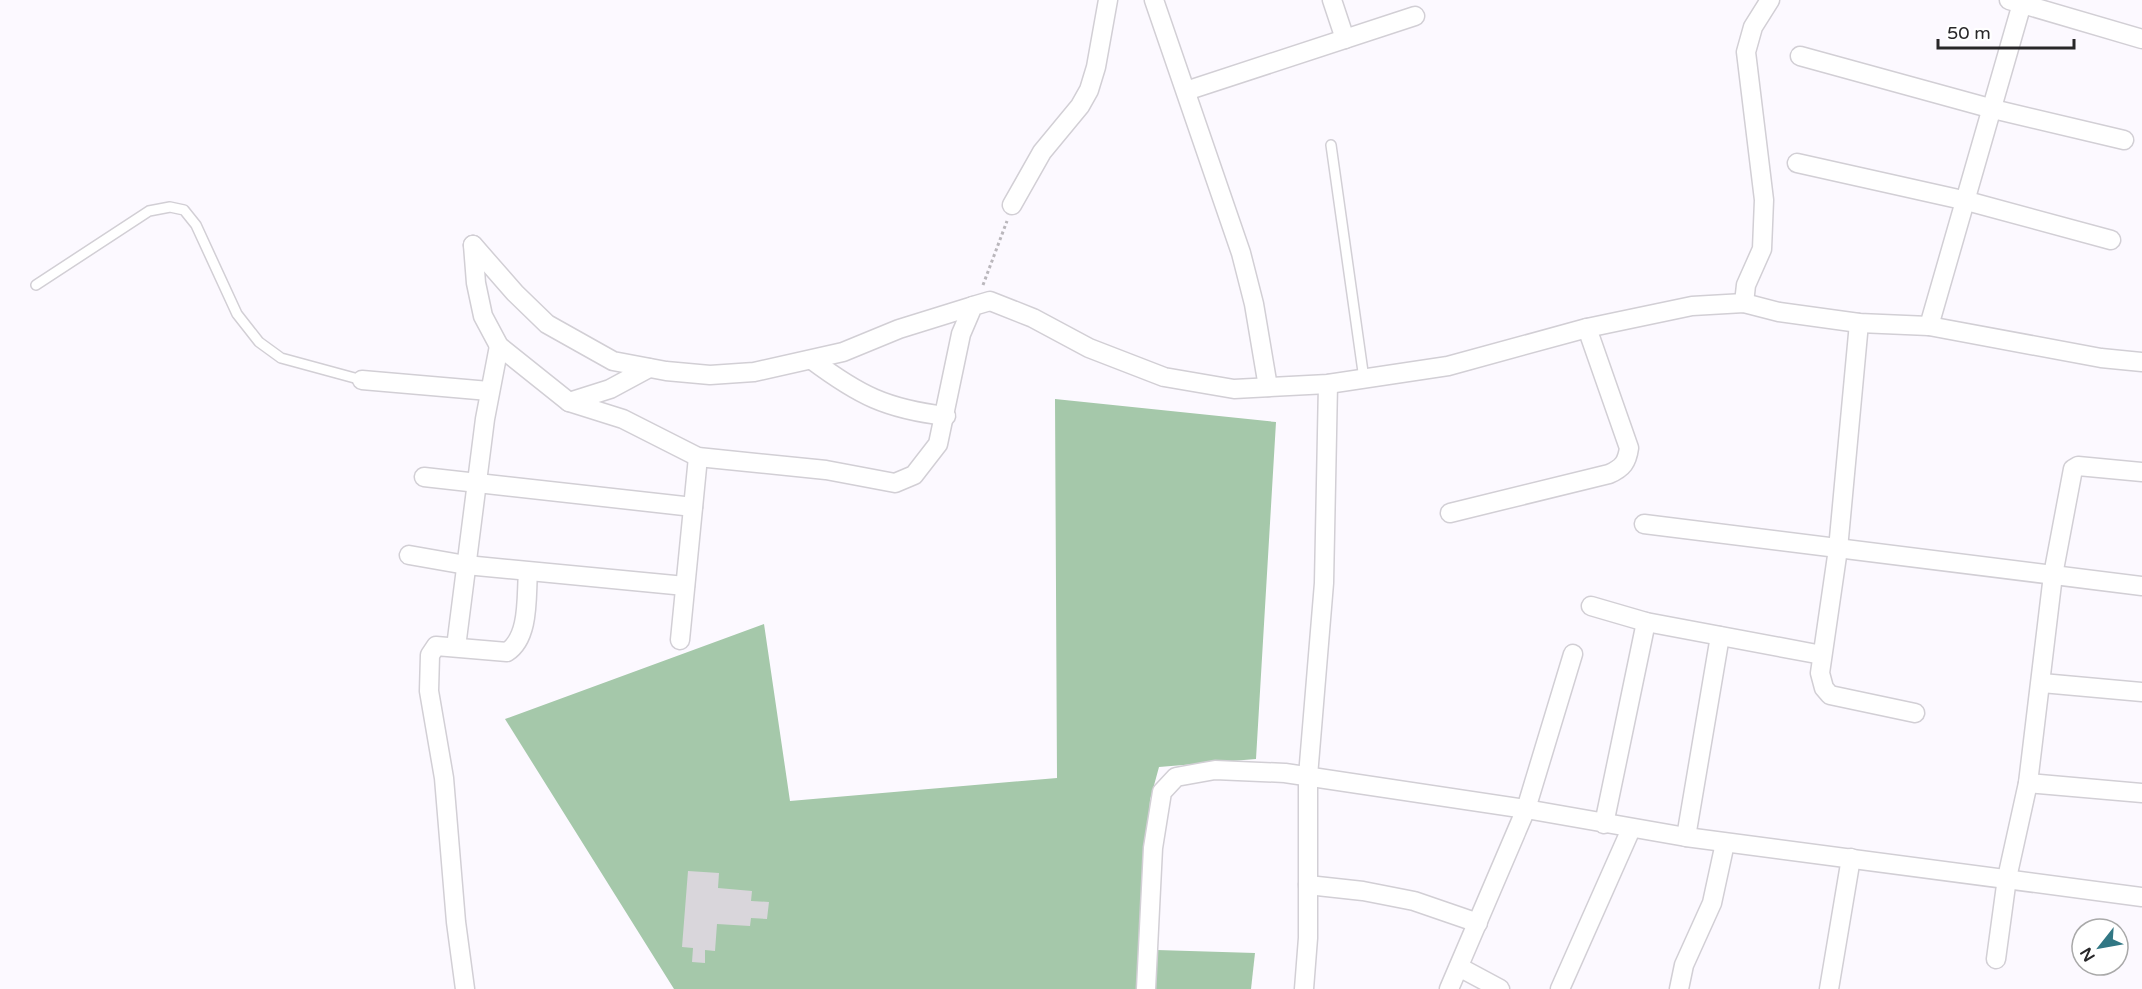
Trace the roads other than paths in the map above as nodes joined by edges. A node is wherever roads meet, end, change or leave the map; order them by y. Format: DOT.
graph roads {
  1 [pos="1108,0"];
  2 [pos="1154,0"];
  3 [pos="1332,0"];
  4 [pos="1770,0"];
  5 [pos="2018,1"];
  6 [pos="1415,16"];
  7 [pos="1345,39"];
  8 [pos="2142,39"];
  9 [pos="1800,56"];
  10 [pos="1186,91"];
  11 [pos="1993,109"];
  12 [pos="2124,140"];
  13 [pos="1330,146"];
  14 [pos="1797,163"];
  15 [pos="1967,201"];
  16 [pos="1012,205"];
  17 [pos="2111,240"];
  18 [pos="36,285"];
  19 [pos="1744,303"];
  20 [pos="973,306"];
  21 [pos="1859,323"];
  22 [pos="1929,326"];
  23 [pos="1587,328"];
  24 [pos="500,346"];
  25 [pos="812,360"];
  26 [pos="2142,362"];
  27 [pos="649,368"];
  28 [pos="1364,379"];
  29 [pos="362,380"];
  30 [pos="1328,384"];
  31 [pos="1268,387"];
  32 [pos="489,391"];
  33 [pos="569,402"];
  34 [pos="945,416"];
  35 [pos="698,457"];
  36 [pos="2142,472"];
  37 [pos="424,477"];
  38 [pos="476,482"];
  39 [pos="693,507"];
  40 [pos="1450,513"];
  41 [pos="1644,524"];
  42 [pos="1838,549"];
  43 [pos="409,555"];
  44 [pos="466,565"];
  45 [pos="528,572"];
  46 [pos="2053,575"];
  47 [pos="685,586"];
  48 [pos="2142,586"];
  49 [pos="1591,606"];
  50 [pos="1646,622"];
  51 [pos="1720,636"];
  52 [pos="680,640"];
  53 [pos="456,647"];
  54 [pos="1573,654"];
  55 [pos="1822,656"];
  56 [pos="2042,683"];
  57 [pos="2142,692"];
  58 [pos="1915,713"];
  59 [pos="1308,776"];
  60 [pos="2028,783"];
  61 [pos="2142,793"];
  62 [pos="1526,809"];
  63 [pos="1604,824"];
  64 [pos="1631,829"];
  65 [pos="1686,837"];
  66 [pos="1725,843"];
  67 [pos="1851,858"];
  68 [pos="2007,878"];
  69 [pos="1308,885"];
  70 [pos="2142,897"];
  71 [pos="1478,923"];
  72 [pos="1996,959"];
  73 [pos="1459,968"];
  74 [pos="465,989"];
  75 [pos="1146,989"];
  76 [pos="1304,989"];
  77 [pos="1449,989"];
  78 [pos="1500,989"];
  79 [pos="1560,989"];
  80 [pos="1678,989"];
  81 [pos="1829,989"];
  1 -- 16 [label="street"];
  2 -- 10 [label="street"];
  3 -- 7 [label="street"];
  4 -- 19 [label="street"];
  5 -- 8 [label="street"];
  5 -- 11 [label="street"];
  6 -- 7 [label="street"];
  7 -- 10 [label="street"];
  9 -- 11 [label="street"];
  10 -- 31 [label="street"];
  11 -- 12 [label="street"];
  11 -- 15 [label="street"];
  13 -- 28 [label="lane"];
  14 -- 15 [label="street"];
  15 -- 17 [label="street"];
  15 -- 22 [label="street"];
  18 -- 29 [label="lane"];
  19 -- 21 [label="street"];
  19 -- 23 [label="street"];
  20 -- 25 [label="street"];
  20 -- 31 [label="street"];
  20 -- 34 [label="street"];
  21 -- 22 [label="street"];
  21 -- 42 [label="street"];
  22 -- 26 [label="street"];
  23 -- 28 [label="street"];
  23 -- 40 [label="street"];
  24 -- 27 [label="street"];
  24 -- 32 [label="street"];
  24 -- 33 [label="street"];
  25 -- 27 [label="street"];
  25 -- 34 [label="street"];
  27 -- 33 [label="street"];
  28 -- 30 [label="street"];
  29 -- 32 [label="street"];
  30 -- 31 [label="street"];
  30 -- 59 [label="street"];
  32 -- 38 [label="street"];
  33 -- 35 [label="street"];
  34 -- 35 [label="street"];
  35 -- 39 [label="street"];
  36 -- 46 [label="street"];
  37 -- 38 [label="street"];
  38 -- 39 [label="street"];
  38 -- 44 [label="street"];
  39 -- 47 [label="street"];
  41 -- 42 [label="street"];
  42 -- 46 [label="street"];
  42 -- 55 [label="street"];
  43 -- 44 [label="street"];
  44 -- 45 [label="street"];
  44 -- 53 [label="street"];
  45 -- 47 [label="street"];
  45 -- 53 [label="street"];
  46 -- 48 [label="street"];
  46 -- 56 [label="street"];
  47 -- 52 [label="street"];
  49 -- 50 [label="street"];
  50 -- 51 [label="street"];
  50 -- 63 [label="street"];
  51 -- 55 [label="street"];
  51 -- 65 [label="street"];
  53 -- 74 [label="street"];
  54 -- 62 [label="street"];
  55 -- 58 [label="street"];
  56 -- 57 [label="street"];
  56 -- 60 [label="street"];
  59 -- 62 [label="street"];
  59 -- 69 [label="street"];
  59 -- 75 [label="street"];
  60 -- 61 [label="street"];
  60 -- 68 [label="street"];
  62 -- 63 [label="street"];
  62 -- 71 [label="street"];
  63 -- 64 [label="street"];
  64 -- 65 [label="street"];
  64 -- 79 [label="street"];
  65 -- 66 [label="street"];
  66 -- 67 [label="street"];
  66 -- 80 [label="street"];
  67 -- 68 [label="street"];
  67 -- 81 [label="street"];
  68 -- 70 [label="street"];
  68 -- 72 [label="street"];
  69 -- 71 [label="street"];
  69 -- 76 [label="street"];
  71 -- 73 [label="street"];
  73 -- 77 [label="street"];
  73 -- 78 [label="street"];
}
